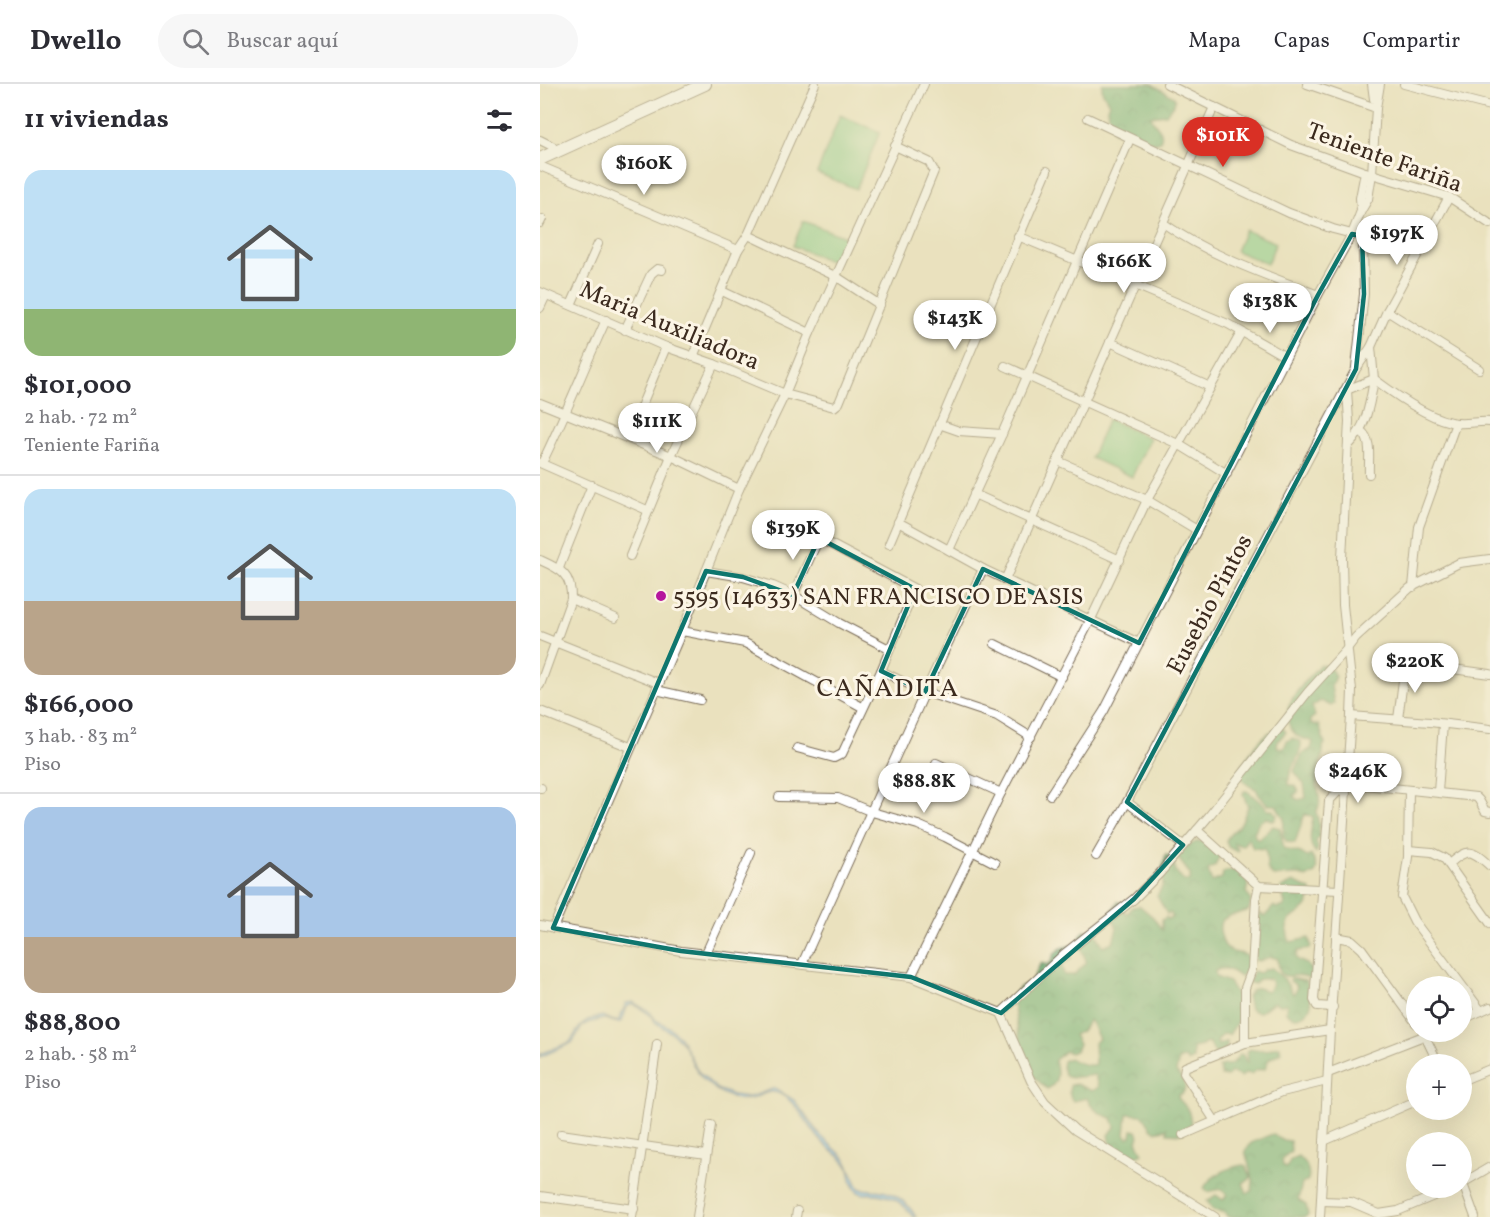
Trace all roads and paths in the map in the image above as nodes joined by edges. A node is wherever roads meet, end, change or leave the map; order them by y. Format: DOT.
graph roads {
  1 [pos="686,84"];
  2 [pos="705,84"];
  3 [pos="815,84"];
  4 [pos="924,84"];
  5 [pos="1167,84"];
  6 [pos="1307,84"];
  7 [pos="1372,84"];
  8 [pos="1380,84"];
  9 [pos="1404,84"];
  10 [pos="1490,106"];
  11 [pos="1214,107"];
  12 [pos="1376,108"];
  13 [pos="1088,118"];
  14 [pos="1130,139"];
  15 [pos="544,146"];
  16 [pos="895,146"];
  17 [pos="540,159"];
  18 [pos="1187,165"];
  19 [pos="540,166"];
  20 [pos="1047,171"];
  21 [pos="1368,173"];
  22 [pos="1449,197"];
  23 [pos="1163,223"];
  24 [pos="1490,224"];
  25 [pos="1352,234"];
  26 [pos="748,235"];
  27 [pos="1018,236"];
  28 [pos="598,244"];
  29 [pos="738,250"];
  30 [pos="1077,260"];
  31 [pos="662,270"];
  32 [pos="837,277"];
  33 [pos="1134,285"];
  34 [pos="722,291"];
  35 [pos="543,293"];
  36 [pos="1318,295"];
  37 [pos="571,305"];
  38 [pos="880,305"];
  39 [pos="540,308"];
  40 [pos="1388,311"];
  41 [pos="606,320"];
  42 [pos="625,330"];
  43 [pos="810,333"];
  44 [pos="1241,333"];
  45 [pos="1110,342"];
  46 [pos="666,347"];
  47 [pos="1371,347"];
  48 [pos="693,357"];
  49 [pos="1286,357"];
  50 [pos="714,364"];
  51 [pos="1005,366"];
  52 [pos="1356,369"];
  53 [pos="1479,369"];
  54 [pos="1027,375"];
  55 [pos="1374,379"];
  56 [pos="1210,387"];
  57 [pos="1346,390"];
  58 [pos="785,394"];
  59 [pos="540,402"];
  60 [pos="1083,402"];
  61 [pos="566,414"];
  62 [pos="1490,422"];
  63 [pos="1456,423"];
  64 [pos="939,424"];
  65 [pos="1361,431"];
  66 [pos="1002,434"];
  67 [pos="628,438"];
  68 [pos="1178,444"];
  69 [pos="1348,446"];
  70 [pos="671,456"];
  71 [pos="1058,461"];
  72 [pos="541,463"];
  73 [pos="1227,474"];
  74 [pos="1370,474"];
  75 [pos="592,485"];
  76 [pos="739,489"];
  77 [pos="975,494"];
  78 [pos="1147,500"];
  79 [pos="647,510"];
  80 [pos="1031,520"];
  81 [pos="898,522"];
  82 [pos="1197,530"];
  83 [pos="889,543"];
  84 [pos="949,550"];
  85 [pos="630,556"];
  86 [pos="1490,559"];
  87 [pos="540,560"];
  88 [pos="1120,560"];
  89 [pos="559,568"];
  90 [pos="983,569"];
  91 [pos="706,571"];
  92 [pos="1005,580"];
  93 [pos="1413,587"];
  94 [pos="792,595"];
  95 [pos="571,599"];
  96 [pos="615,618"];
  97 [pos="1090,619"];
  98 [pos="682,631"];
  99 [pos="540,636"];
  100 [pos="556,643"];
  101 [pos="994,644"];
  102 [pos="1139,644"];
  103 [pos="889,649"];
  104 [pos="1346,650"];
  105 [pos="881,671"];
  106 [pos="1490,674"];
  107 [pos="1062,677"];
  108 [pos="540,685"];
  109 [pos="657,687"];
  110 [pos="925,692"];
  111 [pos="700,700"];
  112 [pos="862,708"];
  113 [pos="540,711"];
  114 [pos="1351,716"];
  115 [pos="1398,719"];
  116 [pos="1443,724"];
  117 [pos="1490,729"];
  118 [pos="1030,737"];
  119 [pos="630,747"];
  120 [pos="797,748"];
  121 [pos="936,763"];
  122 [pos="1346,783"];
  123 [pos="1409,790"];
  124 [pos="1438,792"];
  125 [pos="1002,793"];
  126 [pos="1050,795"];
  127 [pos="779,797"];
  128 [pos="1126,802"];
  129 [pos="872,812"];
  130 [pos="1490,812"];
  131 [pos="1197,830"];
  132 [pos="1183,845"];
  133 [pos="1408,850"];
  134 [pos="974,852"];
  135 [pos="751,853"];
  136 [pos="1096,856"];
  137 [pos="995,863"];
  138 [pos="1449,864"];
  139 [pos="1490,866"];
  140 [pos="1259,886"];
  141 [pos="1321,890"];
  142 [pos="1339,890"];
  143 [pos="1490,923"];
  144 [pos="540,925"];
  145 [pos="553,928"];
  146 [pos="1336,937"];
  147 [pos="706,953"];
  148 [pos="802,964"];
  149 [pos="911,977"];
  150 [pos="1333,1007"];
  151 [pos="1490,1007"];
  152 [pos="1406,1009"];
  153 [pos="1481,1011"];
  154 [pos="1001,1013"];
  155 [pos="1472,1015"];
  156 [pos="1330,1030"];
  157 [pos="1406,1042"];
  158 [pos="1245,1043"];
  159 [pos="657,1044"];
  160 [pos="1490,1069"];
  161 [pos="1328,1077"];
  162 [pos="1472,1077"];
  163 [pos="1406,1105"];
  164 [pos="1215,1121"];
  165 [pos="711,1125"];
  166 [pos="561,1134"];
  167 [pos="1183,1135"];
  168 [pos="1324,1140"];
  169 [pos="643,1146"];
  170 [pos="706,1155"];
  171 [pos="1490,1167"];
  172 [pos="1472,1178"];
  173 [pos="540,1196"];
  174 [pos="1428,1198"];
  175 [pos="1468,1198"];
  176 [pos="1321,1200"];
  177 [pos="633,1213"];
  178 [pos="1377,1216"];
  179 [pos="697,1217"];
  180 [pos="1215,1217"];
  181 [pos="1320,1217"];
  182 [pos="1475,1217"];
  1 -- 15 [label="highway"];
  2 -- 17 [label="highway"];
  3 -- 26 [label="street"];
  4 -- 16 [label="street"];
  5 -- 11 [label="street, Teniente Fariña"];
  6 -- 12 [label="street"];
  7 -- 12 [label="street"];
  8 -- 12 [label="street"];
  9 -- 10 [label="street"];
  11 -- 18 [label="street"];
  11 -- 21 [label="street, Teniente Fariña"];
  12 -- 21 [label="street"];
  13 -- 14 [label="street"];
  14 -- 18 [label="street"];
  14 -- 30 [label="street"];
  16 -- 32 [label="street"];
  16 -- 38 [label="street"];
  18 -- 23 [label="street"];
  18 -- 25 [label="street"];
  19 -- 29 [label="street"];
  20 -- 27 [label="street"];
  21 -- 22 [label="street, Teniente Fariña"];
  21 -- 25 [label="street"];
  22 -- 24 [label="street, Teniente Fariña"];
  22 -- 40 [label="street"];
  23 -- 33 [label="street"];
  23 -- 36 [label="street"];
  25 -- 36 [label="street"];
  25 -- 52 [label="street"];
  26 -- 29 [label="street"];
  26 -- 32 [label="street"];
  27 -- 30 [label="street"];
  27 -- 64 [label="street"];
  28 -- 37 [label="street"];
  29 -- 34 [label="street"];
  30 -- 33 [label="street"];
  30 -- 54 [label="street"];
  31 -- 42 [label="street"];
  32 -- 38 [label="street"];
  32 -- 43 [label="street"];
  33 -- 44 [label="street"];
  33 -- 45 [label="street"];
  34 -- 43 [label="street"];
  34 -- 48 [label="street"];
  35 -- 37 [label="street, Maria Auxiliadora"];
  35 -- 39 [label="street"];
  36 -- 49 [label="street"];
  37 -- 41 [label="street, Maria Auxiliadora"];
  38 -- 58 [label="street, Maria Auxiliadora"];
  40 -- 47 [label="street"];
  40 -- 53 [label="street"];
  41 -- 42 [label="street, Maria Auxiliadora"];
  41 -- 61 [label="street"];
  42 -- 46 [label="street, Maria Auxiliadora"];
  43 -- 58 [label="street"];
  44 -- 49 [label="street"];
  44 -- 56 [label="street"];
  45 -- 56 [label="street"];
  45 -- 60 [label="street"];
  46 -- 48 [label="street, Maria Auxiliadora"];
  46 -- 67 [label="street"];
  47 -- 52 [label="street, Eusebio Pintos"];
  47 -- 55 [label="street"];
  48 -- 50 [label="street, Maria Auxiliadora"];
  49 -- 73 [label="street"];
  50 -- 58 [label="street, Maria Auxiliadora"];
  50 -- 70 [label="street"];
  51 -- 54 [label="street"];
  52 -- 57 [label="street, Eusebio Pintos"];
  54 -- 60 [label="street"];
  54 -- 66 [label="street"];
  55 -- 57 [label="street"];
  55 -- 63 [label="street"];
  55 -- 65 [label="street"];
  56 -- 68 [label="street"];
  57 -- 69 [label="street"];
  57 -- 128 [label="street, Eusebio Pintos"];
  58 -- 76 [label="street"];
  59 -- 61 [label="street"];
  60 -- 68 [label="street"];
  60 -- 71 [label="street"];
  61 -- 67 [label="street"];
  61 -- 72 [label="street"];
  62 -- 63 [label="street"];
  63 -- 93 [label="street"];
  64 -- 66 [label="street"];
  64 -- 81 [label="street"];
  65 -- 69 [label="street"];
  65 -- 74 [label="street"];
  66 -- 77 [label="street"];
  67 -- 70 [label="street"];
  68 -- 73 [label="street"];
  68 -- 78 [label="street"];
  69 -- 104 [label="street"];
  70 -- 76 [label="street"];
  70 -- 79 [label="street"];
  71 -- 78 [label="street"];
  71 -- 80 [label="street"];
  72 -- 75 [label="street"];
  73 -- 82 [label="street"];
  75 -- 79 [label="street"];
  75 -- 89 [label="street"];
  76 -- 91 [label="street"];
  77 -- 80 [label="street"];
  77 -- 84 [label="street"];
  78 -- 82 [label="street"];
  78 -- 88 [label="street"];
  79 -- 85 [label="street"];
  80 -- 88 [label="street"];
  80 -- 92 [label="street"];
  81 -- 83 [label="street"];
  81 -- 84 [label="street"];
  82 -- 102 [label="street"];
  84 -- 90 [label="street"];
  86 -- 93 [label="street"];
  87 -- 89 [label="street"];
  88 -- 97 [label="street"];
  89 -- 95 [label="street"];
  90 -- 92 [label="street"];
  90 -- 110 [label="street"];
  91 -- 94 [label="street"];
  91 -- 98 [label="street"];
  92 -- 97 [label="street"];
  93 -- 104 [label="street"];
  94 -- 103 [label="street"];
  94 -- 103 [label="street"];
  95 -- 96 [label="street"];
  95 -- 100 [label="street"];
  97 -- 102 [label="street"];
  97 -- 107 [label="street"];
  98 -- 109 [label="street"];
  98 -- 112 [label="street"];
  99 -- 100 [label="street"];
  100 -- 108 [label="street"];
  100 -- 109 [label="street"];
  101 -- 107 [label="street"];
  102 -- 126 [label="street"];
  103 -- 105 [label="street"];
  104 -- 114 [label="street"];
  104 -- 131 [label="street"];
  105 -- 110 [label="street"];
  105 -- 112 [label="street"];
  106 -- 115 [label="street"];
  107 -- 118 [label="street"];
  109 -- 111 [label="street"];
  109 -- 119 [label="street"];
  110 -- 118 [label="street"];
  110 -- 129 [label="street"];
  112 -- 120 [label="street"];
  113 -- 119 [label="street"];
  114 -- 115 [label="street"];
  114 -- 122 [label="street"];
  115 -- 116 [label="street"];
  116 -- 117 [label="street"];
  116 -- 124 [label="street"];
  118 -- 125 [label="street"];
  119 -- 145 [label="street"];
  121 -- 125 [label="street"];
  122 -- 123 [label="street"];
  122 -- 141 [label="street"];
  122 -- 142 [label="street"];
  123 -- 124 [label="street"];
  123 -- 133 [label="street"];
  124 -- 130 [label="street"];
  125 -- 134 [label="street"];
  127 -- 129 [label="street"];
  128 -- 132 [label="street"];
  128 -- 136 [label="street, Eusebio Pintos"];
  129 -- 134 [label="street"];
  129 -- 148 [label="street"];
  131 -- 132 [label="street"];
  131 -- 140 [label="street"];
  132 -- 154 [label="street"];
  133 -- 138 [label="street"];
  133 -- 153 [label="street"];
  134 -- 137 [label="street"];
  134 -- 149 [label="street"];
  135 -- 147 [label="street"];
  138 -- 139 [label="street"];
  138 -- 143 [label="street"];
  140 -- 141 [label="street"];
  140 -- 158 [label="street"];
  141 -- 142 [label="street"];
  141 -- 150 [label="street"];
  142 -- 146 [label="street"];
  144 -- 145 [label="street"];
  145 -- 147 [label="street"];
  146 -- 150 [label="street"];
  146 -- 152 [label="street"];
  147 -- 148 [label="street"];
  148 -- 149 [label="street"];
  149 -- 154 [label="street"];
  150 -- 156 [label="street"];
  151 -- 153 [label="street"];
  153 -- 155 [label="street"];
  154 -- 180 [label="street"];
  156 -- 158 [label="street"];
  156 -- 161 [label="street"];
  157 -- 161 [label="street"];
  158 -- 164 [label="street"];
  159 -- 169 [label="street"];
  160 -- 162 [label="street"];
  161 -- 164 [label="street"];
  161 -- 168 [label="street"];
  163 -- 168 [label="street"];
  164 -- 167 [label="street"];
  165 -- 170 [label="street"];
  166 -- 169 [label="street"];
  168 -- 176 [label="street"];
  169 -- 170 [label="street"];
  169 -- 177 [label="street"];
  170 -- 179 [label="street"];
  171 -- 172 [label="street"];
  173 -- 177 [label="street"];
  174 -- 178 [label="street"];
  175 -- 182 [label="street"];
  176 -- 178 [label="street"];
  176 -- 181 [label="street"];
}
